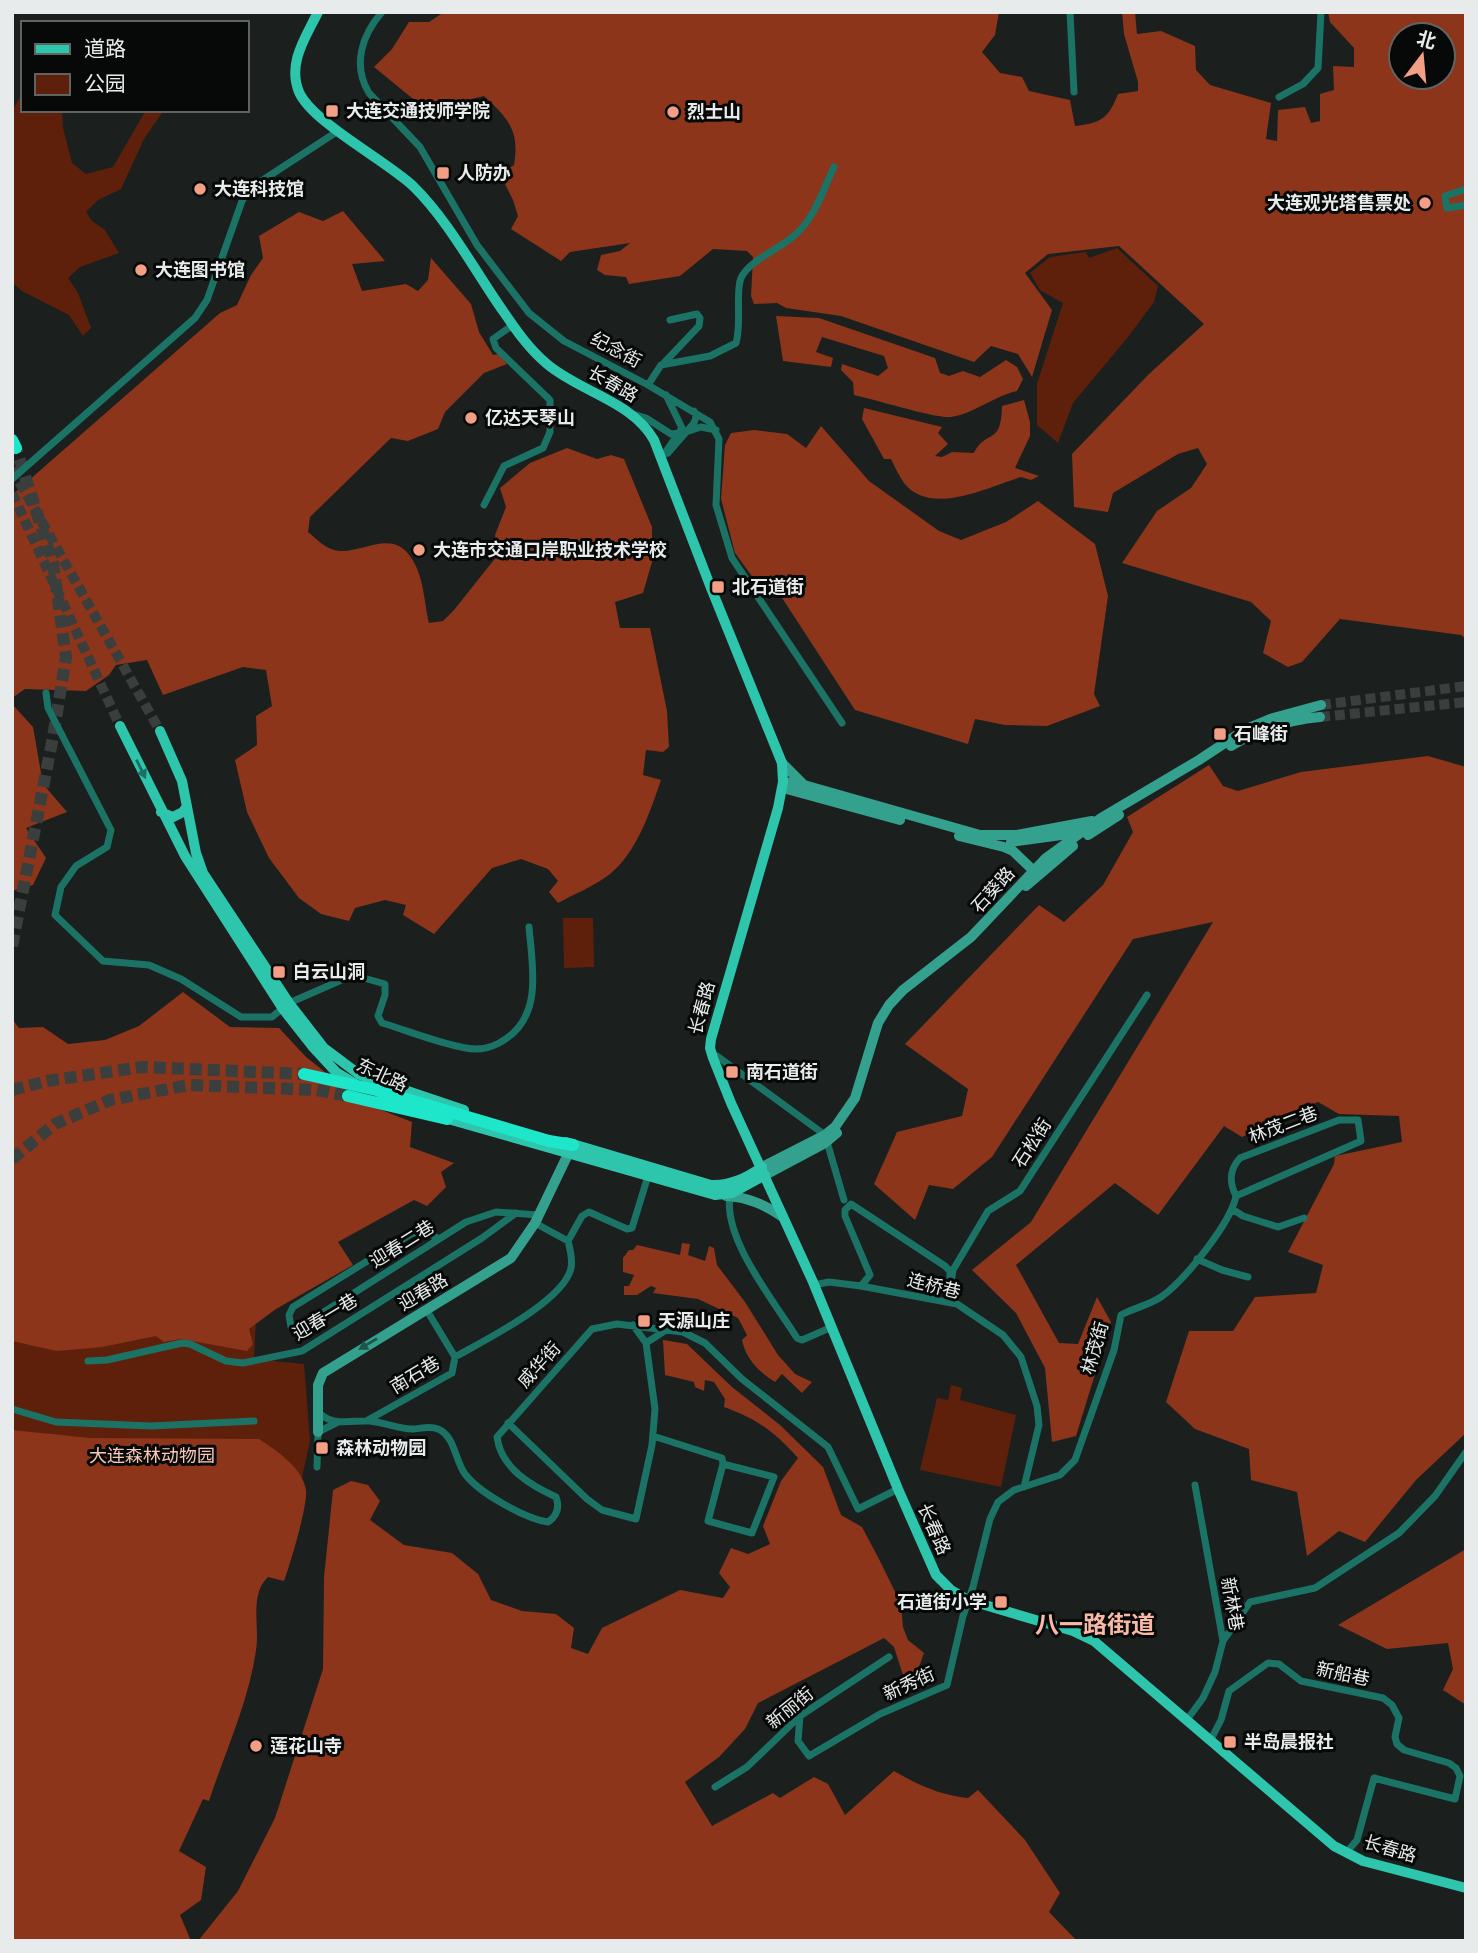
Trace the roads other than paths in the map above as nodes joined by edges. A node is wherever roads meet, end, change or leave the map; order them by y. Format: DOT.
graph roads {
  1 [pos="318,12"];
  2 [pos="382,12"];
  3 [pos="1070,12"];
  4 [pos="1321,12"];
  5 [pos="1073,92"];
  6 [pos="1279,97"];
  7 [pos="339,130"];
  8 [pos="834,167"];
  9 [pos="1466,189"];
  10 [pos="1466,205"];
  11 [pos="670,320"];
  12 [pos="513,325"];
  13 [pos="661,365"];
  14 [pos="648,385"];
  15 [pos="666,395"];
  16 [pos="694,411"];
  17 [pos="630,414"];
  18 [pos="716,430"];
  19 [pos="684,432"];
  20 [pos="663,457"];
  21 [pos="12,479"];
  22 [pos="484,505"];
  23 [pos="46,693"];
  24 [pos="1321,705"];
  25 [pos="1320,717"];
  26 [pos="842,723"];
  27 [pos="120,726"];
  28 [pos="160,731"];
  29 [pos="782,764"];
  30 [pos="804,785"];
  31 [pos="786,787"];
  32 [pos="187,806"];
  33 [pos="161,812"];
  34 [pos="1100,822"];
  35 [pos="191,828"];
  36 [pos="1080,832"];
  37 [pos="1036,839"];
  38 [pos="177,840"];
  39 [pos="1018,841"];
  40 [pos="993,844"];
  41 [pos="1038,868"];
  42 [pos="528,927"];
  43 [pos="1147,995"];
  44 [pos="286,1006"];
  45 [pos="717,1056"];
  46 [pos="304,1074"];
  47 [pos="348,1096"];
  48 [pos="447,1119"];
  49 [pos="825,1139"];
  50 [pos="571,1149"];
  51 [pos="764,1171"];
  52 [pos="648,1176"];
  53 [pos="715,1195"];
  54 [pos="730,1196"];
  55 [pos="1236,1196"];
  56 [pos="844,1200"];
  57 [pos="1232,1209"];
  58 [pos="516,1213"];
  59 [pos="783,1217"];
  60 [pos="537,1219"];
  61 [pos="1304,1219"];
  62 [pos="439,1239"];
  63 [pos="568,1241"];
  64 [pos="1197,1259"];
  65 [pos="1248,1277"];
  66 [pos="951,1283"];
  67 [pos="814,1285"];
  68 [pos="861,1286"];
  69 [pos="948,1302"];
  70 [pos="426,1309"];
  71 [pos="633,1325"];
  72 [pos="832,1327"];
  73 [pos="667,1329"];
  74 [pos="646,1343"];
  75 [pos="455,1357"];
  76 [pos="88,1361"];
  77 [pos="12,1409"];
  78 [pos="384,1411"];
  79 [pos="318,1412"];
  80 [pos="254,1421"];
  81 [pos="368,1421"];
  82 [pos="339,1422"];
  83 [pos="508,1423"];
  84 [pos="393,1427"];
  85 [pos="318,1432"];
  86 [pos="653,1436"];
  87 [pos="1466,1452"];
  88 [pos="723,1464"];
  89 [pos="317,1467"];
  90 [pos="1195,1485"];
  91 [pos="1024,1486"];
  92 [pos="898,1489"];
  93 [pos="968,1600"];
  94 [pos="1223,1640"];
  95 [pos="889,1657"];
  96 [pos="800,1716"];
  97 [pos="1186,1721"];
  98 [pos="1210,1741"];
  99 [pos="715,1787"];
  100 [pos="1346,1853"];
  101 [pos="1466,1888"];
  1 -- 7 [label="main road, 长春路"];
  2 -- 14 [label="street, 纪念街"];
  3 -- 5 [label="street"];
  4 -- 6 [label="street"];
  7 -- 12 [label="main road, 长春路"];
  7 -- 21 [label="street"];
  8 -- 13 [label="street"];
  9 -- 10 [label="street"];
  11 -- 13 [label="street"];
  12 -- 17 [label="main road, 长春路"];
  12 -- 22 [label="street"];
  13 -- 14 [label="street"];
  14 -- 15 [label="street, 纪念街"];
  15 -- 16 [label="street, 纪念街"];
  15 -- 19 [label="street"];
  16 -- 18 [label="street, 纪念街"];
  16 -- 19 [label="street"];
  17 -- 19 [label="street"];
  17 -- 20 [label="main road, 长春路"];
  18 -- 19 [label="street"];
  18 -- 26 [label="street"];
  19 -- 20 [label="street"];
  20 -- 29 [label="main road, 长春路"];
  23 -- 44 [label="street"];
  24 -- 34 [label="main road, 石葵路"];
  25 -- 34 [label="main road, 石葵路"];
  27 -- 33 [label="main road, 东北路, one-way"];
  28 -- 32 [label="main road, 东北路"];
  29 -- 30 [label="main road"];
  29 -- 31 [label="main road, 长春路"];
  30 -- 31 [label="main road"];
  30 -- 34 [label="main road"];
  31 -- 40 [label="main road"];
  31 -- 51 [label="main road, 长春路"];
  32 -- 33 [label="main road"];
  32 -- 35 [label="main road, 东北路"];
  33 -- 38 [label="main road, 东北路"];
  34 -- 36 [label="main road, 石葵路"];
  34 -- 41 [label="main road, 石葵路"];
  35 -- 38 [label="main road"];
  35 -- 44 [label="main road, 东北路"];
  36 -- 37 [label="main road"];
  36 -- 41 [label="main road, 石葵路"];
  37 -- 39 [label="main road"];
  37 -- 41 [label="main road"];
  38 -- 44 [label="main road, 东北路"];
  39 -- 40 [label="main road"];
  39 -- 41 [label="main road"];
  40 -- 41 [label="main road"];
  41 -- 49 [label="main road, 石葵路"];
  42 -- 44 [label="street"];
  43 -- 66 [label="street, 石松街"];
  44 -- 48 [label="main road, 东北路"];
  44 -- 50 [label="main road, 东北路"];
  45 -- 49 [label="street"];
  46 -- 50 [label="highway"];
  47 -- 48 [label="highway"];
  48 -- 50 [label="main road, 东北路"];
  49 -- 51 [label="main road, 石葵路"];
  49 -- 56 [label="street"];
  50 -- 51 [label="main road, 东北路"];
  50 -- 52 [label="main road, 东北路"];
  50 -- 60 [label="main road, 迎春路"];
  51 -- 53 [label="main road"];
  51 -- 59 [label="main road, 长春路"];
  52 -- 53 [label="main road, 东北路"];
  52 -- 63 [label="street"];
  53 -- 54 [label="main road"];
  54 -- 59 [label="main road"];
  54 -- 72 [label="street"];
  55 -- 55 [label="street, 林茂二巷"];
  55 -- 57 [label="street, 林茂街"];
  57 -- 61 [label="street"];
  57 -- 64 [label="street, 林茂街"];
  58 -- 60 [label="street, 迎春二巷"];
  58 -- 62 [label="street, 迎春二巷"];
  58 -- 76 [label="street, 迎春一巷"];
  59 -- 67 [label="main road, 长春路"];
  60 -- 63 [label="street"];
  60 -- 70 [label="main road, 迎春路"];
  62 -- 62 [label="street, 迎春二巷"];
  63 -- 75 [label="street"];
  64 -- 65 [label="street"];
  64 -- 91 [label="street, 林茂街"];
  66 -- 68 [label="street"];
  66 -- 69 [label="street, 石松街"];
  67 -- 68 [label="street, 连桥巷"];
  67 -- 72 [label="main road, 长春路"];
  68 -- 69 [label="street, 连桥巷"];
  69 -- 91 [label="street, 连桥巷"];
  70 -- 75 [label="street, 南石巷"];
  70 -- 79 [label="main road, 迎春路, one-way"];
  71 -- 73 [label="street, 威华街"];
  71 -- 74 [label="street"];
  71 -- 83 [label="street, 威华街"];
  72 -- 92 [label="main road, 长春路"];
  73 -- 74 [label="street"];
  73 -- 92 [label="street, 威华街"];
  74 -- 86 [label="street"];
  75 -- 78 [label="street, 南石巷"];
  77 -- 80 [label="street"];
  78 -- 81 [label="street, 南石巷"];
  78 -- 84 [label="street"];
  79 -- 82 [label="street"];
  79 -- 85 [label="main road, 迎春路"];
  81 -- 82 [label="street, 威华街"];
  81 -- 84 [label="street, 威华街"];
  82 -- 85 [label="street"];
  83 -- 84 [label="street, 威华街"];
  83 -- 86 [label="street"];
  85 -- 89 [label="street, 迎春路"];
  86 -- 88 [label="street"];
  87 -- 94 [label="street"];
  88 -- 88 [label="street"];
  90 -- 94 [label="street, 新林巷"];
  91 -- 93 [label="street, 林茂街"];
  92 -- 93 [label="main road, 长春路"];
  93 -- 96 [label="street, 新秀街"];
  93 -- 97 [label="main road, 长春路"];
  94 -- 97 [label="street, 新林巷"];
  95 -- 96 [label="street, 新丽街"];
  96 -- 99 [label="street, 新丽街"];
  97 -- 98 [label="main road, 长春路"];
  98 -- 100 [label="main road, 长春路"];
  98 -- 100 [label="street, 新船巷"];
  100 -- 101 [label="main road, 长春路"];
}
